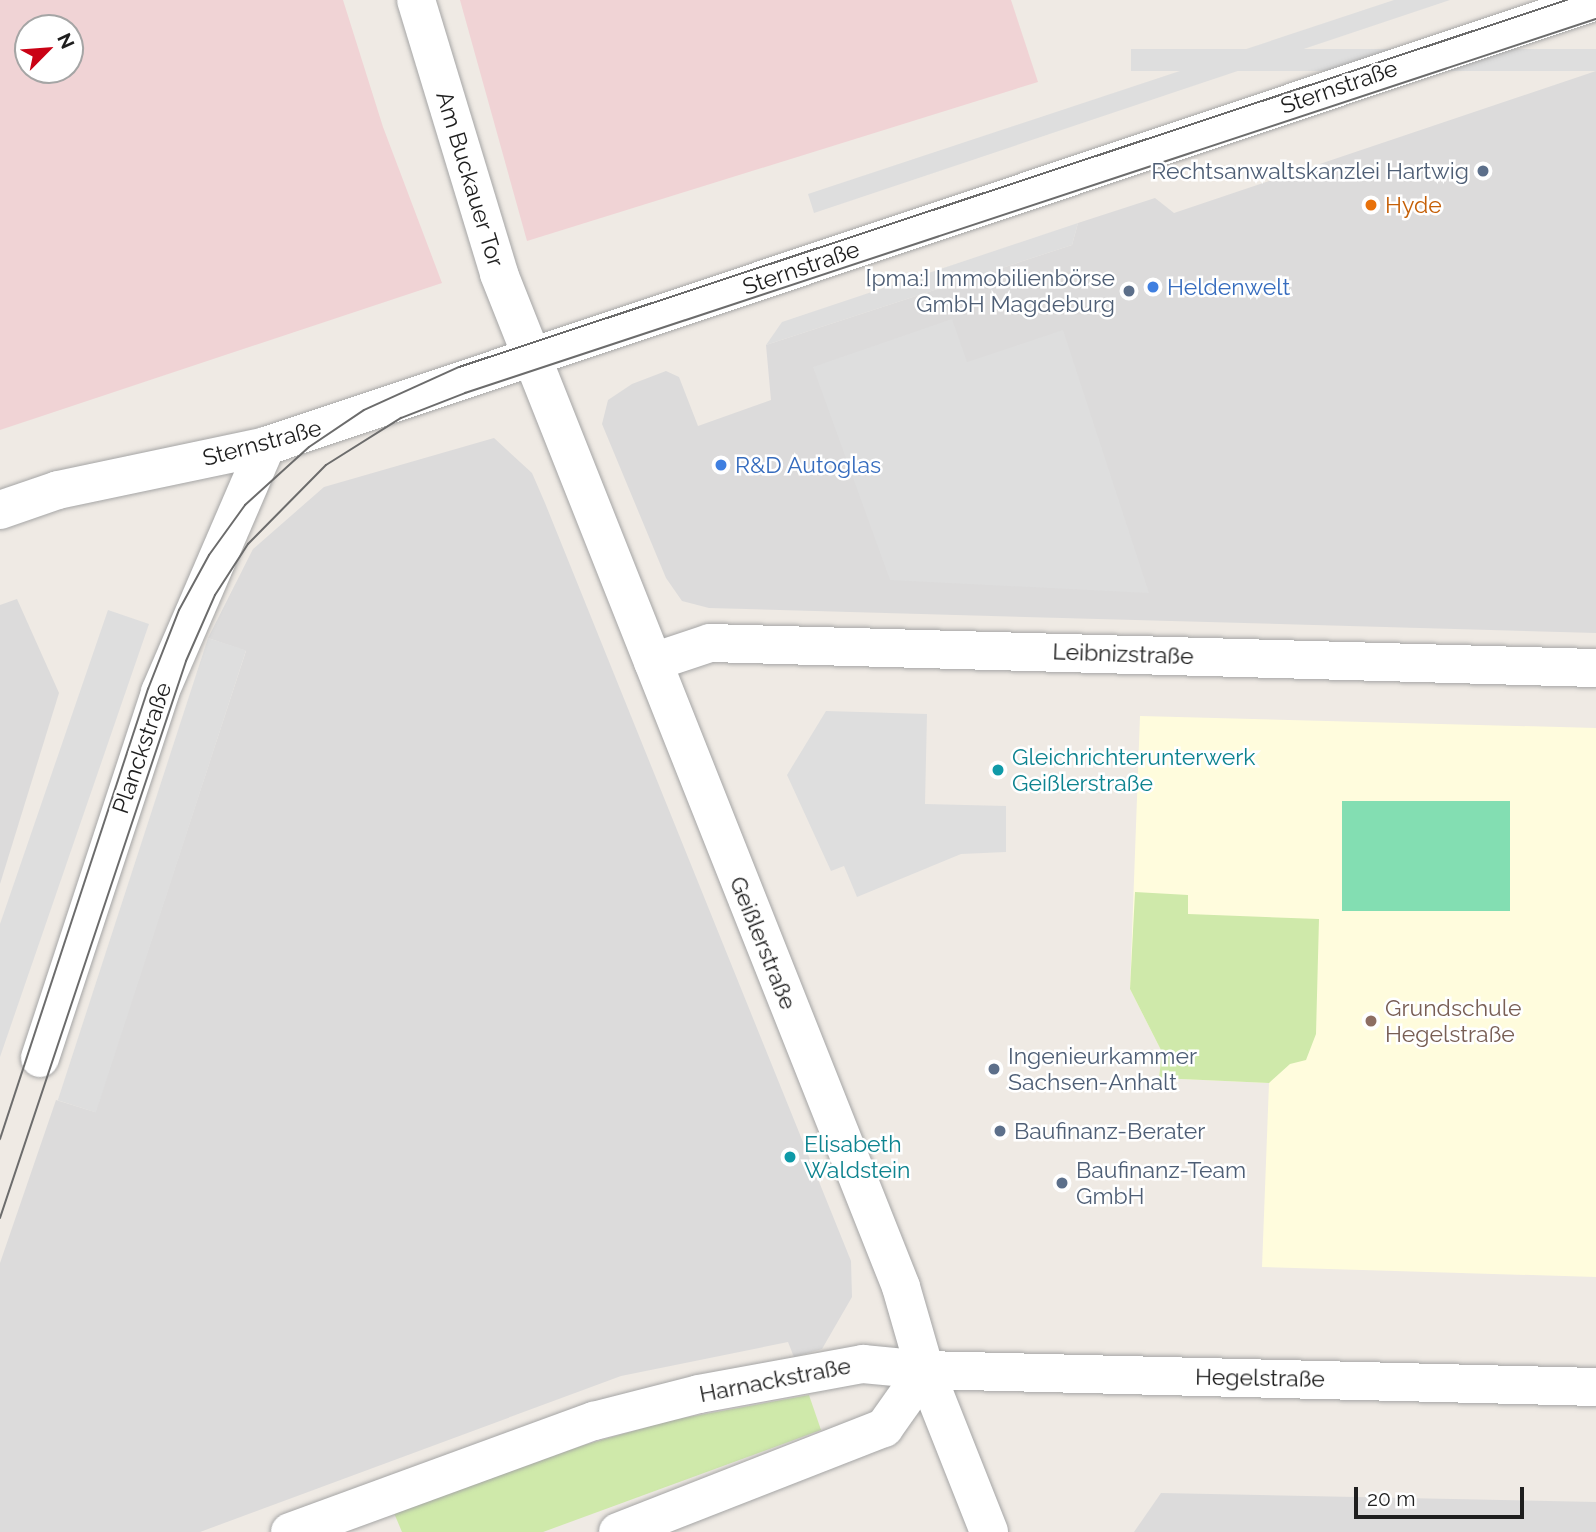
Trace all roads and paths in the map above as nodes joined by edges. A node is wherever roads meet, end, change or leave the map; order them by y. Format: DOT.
graph roads {
  1 [pos="416,0"];
  2 [pos="1596,1"];
  3 [pos="531,356"];
  4 [pos="266,446"];
  5 [pos="0,510"];
  6 [pos="653,662"];
  7 [pos="1596,668"];
  8 [pos="40,1058"];
  9 [pos="925,1370"];
  10 [pos="1596,1387"];
  11 [pos="290,1532"];
  12 [pos="618,1532"];
  13 [pos="989,1532"];
  1 -- 3 [label="street, Am Buckauer Tor"];
  2 -- 3 [label="street, Sternstraße"];
  3 -- 4 [label="street, Sternstraße"];
  3 -- 6 [label="street, Geißlerstraße"];
  4 -- 5 [label="street, Sternstraße"];
  4 -- 8 [label="street, Planckstraße"];
  6 -- 7 [label="street, Leibnizstraße"];
  6 -- 9 [label="street, Geißlerstraße"];
  9 -- 10 [label="street, Hegelstraße"];
  9 -- 11 [label="street, Harnackstraße"];
  9 -- 12 [label="street"];
  9 -- 13 [label="street, Geißlerstraße"];
}
